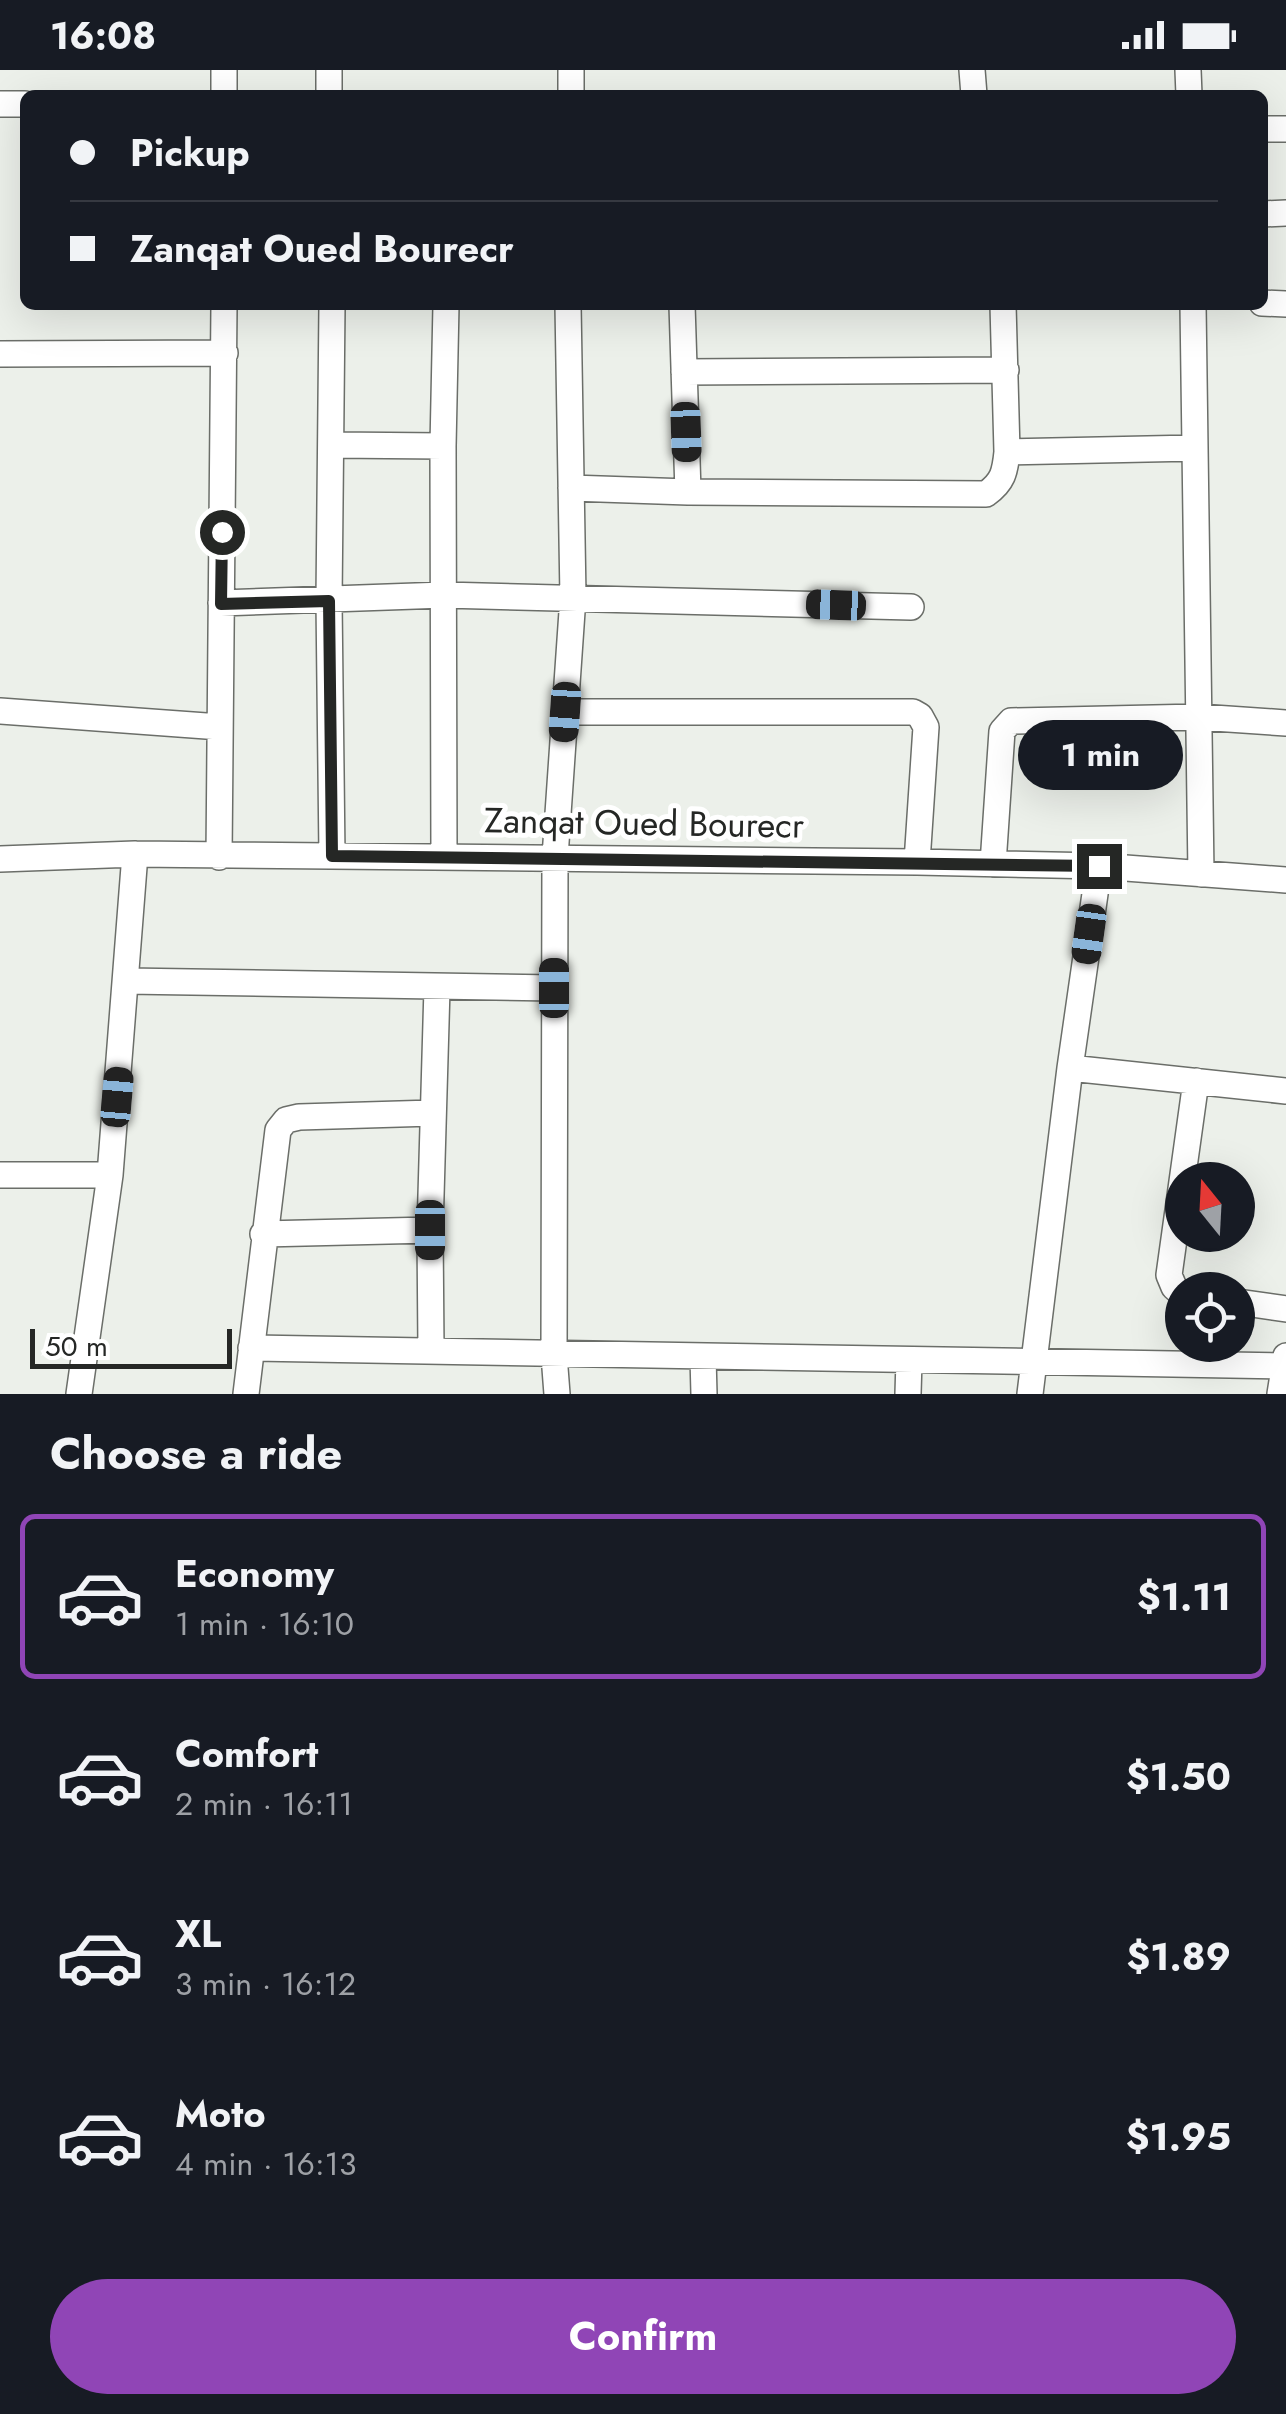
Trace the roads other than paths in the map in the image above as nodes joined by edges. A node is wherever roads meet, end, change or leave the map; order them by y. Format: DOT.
graph roads {
  1 [pos="224,310"];
  2 [pos="332,310"];
  3 [pos="446,310"];
  4 [pos="568,310"];
  5 [pos="682,310"];
  6 [pos="1003,310"];
  7 [pos="1193,310"];
  8 [pos="225,353"];
  9 [pos="0,354"];
  10 [pos="1006,370"];
  11 [pos="684,372"];
  12 [pos="332,445"];
  13 [pos="443,446"];
  14 [pos="1195,448"];
  15 [pos="1008,452"];
  16 [pos="571,488"];
  17 [pos="688,492"];
  18 [pos="444,595"];
  19 [pos="573,597"];
  20 [pos="329,601"];
  21 [pos="221,604"];
  22 [pos="911,607"];
  23 [pos="0,711"];
  24 [pos="565,712"];
  25 [pos="1199,718"];
  26 [pos="1286,723"];
  27 [pos="220,726"];
  28 [pos="136,854"];
  29 [pos="219,856"];
  30 [pos="332,856"];
  31 [pos="444,856"];
  32 [pos="555,857"];
  33 [pos="0,858"];
  34 [pos="917,862"];
  35 [pos="993,864"];
  36 [pos="1099,866"];
  37 [pos="1200,874"];
  38 [pos="1286,880"];
  39 [pos="127,981"];
  40 [pos="437,988"];
  41 [pos="554,988"];
  42 [pos="1070,1068"];
  43 [pos="1196,1081"];
  44 [pos="1286,1090"];
  45 [pos="433,1113"];
  46 [pos="0,1175"];
  47 [pos="110,1175"];
  48 [pos="430,1230"];
  49 [pos="263,1234"];
  50 [pos="1169,1272"];
  51 [pos="1255,1304"];
  52 [pos="1286,1309"];
  53 [pos="251,1348"];
  54 [pos="431,1349"];
  55 [pos="554,1354"];
  56 [pos="703,1357"];
  57 [pos="909,1360"];
  58 [pos="1285,1361"];
  59 [pos="1032,1362"];
  60 [pos="79,1394"];
  61 [pos="246,1394"];
  62 [pos="557,1394"];
  63 [pos="704,1394"];
  64 [pos="908,1394"];
  65 [pos="1030,1394"];
  66 [pos="1280,1394"];
  1 -- 8 [label="street"];
  2 -- 12 [label="street"];
  3 -- 13 [label="street"];
  4 -- 16 [label="street"];
  5 -- 11 [label="street"];
  6 -- 10 [label="street"];
  7 -- 14 [label="street"];
  8 -- 9 [label="street"];
  8 -- 21 [label="street"];
  10 -- 11 [label="street"];
  10 -- 15 [label="street"];
  11 -- 17 [label="street"];
  12 -- 13 [label="street"];
  12 -- 20 [label="street"];
  13 -- 18 [label="street"];
  14 -- 15 [label="street"];
  14 -- 25 [label="street"];
  15 -- 17 [label="street"];
  16 -- 17 [label="street"];
  16 -- 19 [label="street"];
  18 -- 19 [label="street"];
  18 -- 20 [label="street"];
  18 -- 31 [label="street"];
  19 -- 22 [label="street"];
  19 -- 24 [label="street"];
  20 -- 21 [label="street"];
  20 -- 30 [label="street"];
  21 -- 27 [label="street"];
  23 -- 27 [label="street"];
  24 -- 32 [label="street"];
  24 -- 34 [label="street"];
  25 -- 26 [label="street"];
  25 -- 35 [label="street"];
  25 -- 37 [label="street"];
  27 -- 29 [label="street"];
  28 -- 29 [label="street, Zanqat Oued Bourecr"];
  28 -- 33 [label="street, Zanqat Oued Bourecr"];
  28 -- 39 [label="street"];
  29 -- 30 [label="street, Zanqat Oued Bourecr"];
  30 -- 31 [label="street, Zanqat Oued Bourecr"];
  31 -- 32 [label="street, Zanqat Oued Bourecr"];
  32 -- 34 [label="street, Zanqat Oued Bourecr"];
  32 -- 41 [label="street"];
  34 -- 35 [label="street, Zanqat Oued Bourecr"];
  35 -- 36 [label="street, Zanqat Oued Bourecr"];
  36 -- 37 [label="street, Zanqat Oued Bourecr"];
  36 -- 42 [label="street"];
  37 -- 38 [label="street, Zanqat Oued Bourecr"];
  39 -- 40 [label="street"];
  39 -- 47 [label="street"];
  40 -- 41 [label="street"];
  40 -- 45 [label="street"];
  41 -- 55 [label="street"];
  42 -- 43 [label="street"];
  42 -- 59 [label="street"];
  43 -- 44 [label="street"];
  43 -- 50 [label="street"];
  45 -- 48 [label="street"];
  45 -- 49 [label="street"];
  46 -- 47 [label="street"];
  47 -- 60 [label="street"];
  48 -- 49 [label="street"];
  48 -- 54 [label="street"];
  49 -- 53 [label="street"];
  51 -- 52 [label="street"];
  53 -- 54 [label="street"];
  53 -- 61 [label="street"];
  54 -- 55 [label="street"];
  55 -- 56 [label="street"];
  55 -- 62 [label="street"];
  56 -- 57 [label="street"];
  56 -- 63 [label="street"];
  57 -- 59 [label="street"];
  57 -- 64 [label="street"];
  58 -- 59 [label="street"];
  58 -- 66 [label="street"];
  59 -- 65 [label="street"];
}
